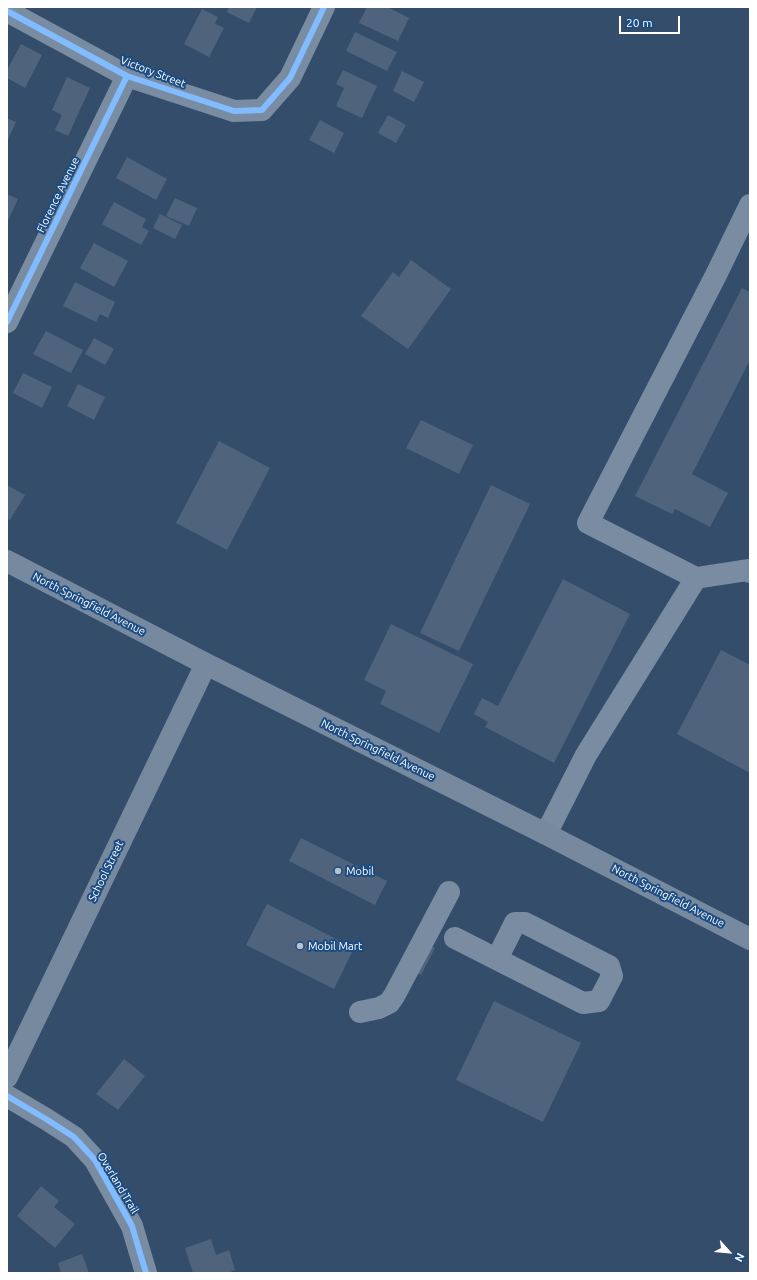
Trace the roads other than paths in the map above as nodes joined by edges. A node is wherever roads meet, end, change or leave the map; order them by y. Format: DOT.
graph roads {
  1 [pos="324,7"];
  2 [pos="7,12"];
  3 [pos="127,76"];
  4 [pos="750,205"];
  5 [pos="7,322"];
  6 [pos="7,561"];
  7 [pos="750,572"];
  8 [pos="696,578"];
  9 [pos="206,664"];
  10 [pos="546,834"];
  11 [pos="449,892"];
  12 [pos="749,937"];
  13 [pos="455,938"];
  14 [pos="497,959"];
  15 [pos="360,1012"];
  16 [pos="7,1077"];
  17 [pos="7,1096"];
  18 [pos="146,1273"];
  1 -- 3 [label="street, Victory Street"];
  2 -- 3 [label="street, Victory Street"];
  3 -- 5 [label="street, Florence Avenue"];
  4 -- 8 [label="street"];
  6 -- 9 [label="main road, North Springfield Avenue"];
  7 -- 8 [label="street"];
  8 -- 10 [label="street"];
  9 -- 10 [label="main road, North Springfield Avenue"];
  9 -- 16 [label="main road, School Street"];
  10 -- 12 [label="main road, North Springfield Avenue"];
  11 -- 15 [label="street"];
  13 -- 14 [label="street"];
  14 -- 14 [label="street"];
  17 -- 18 [label="street, Overland Trail"];
}
